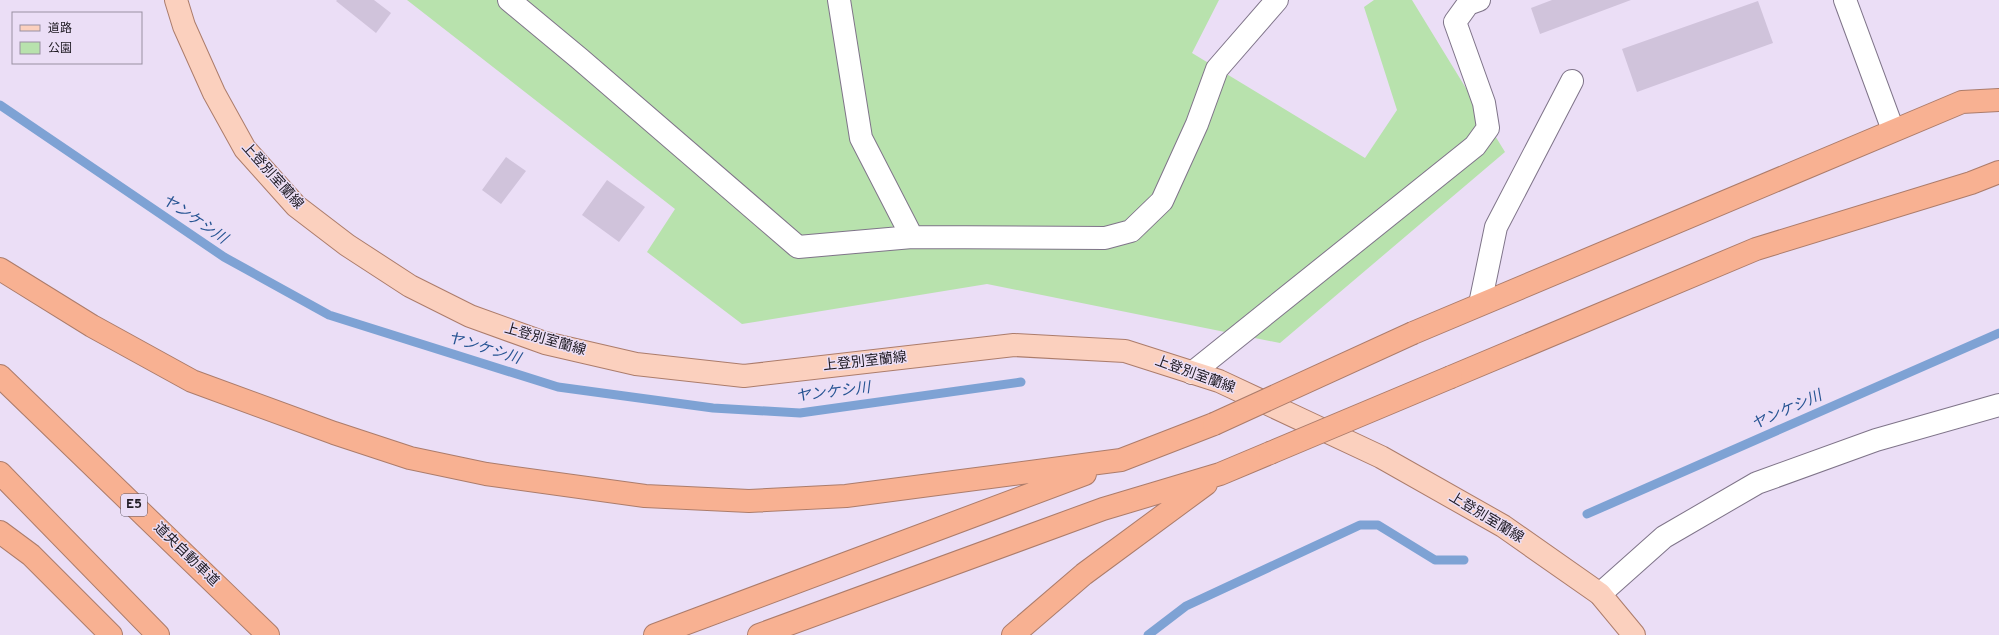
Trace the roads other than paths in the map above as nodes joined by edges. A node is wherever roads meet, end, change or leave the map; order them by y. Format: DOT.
graph roads {
  1 [pos="176,0"];
  2 [pos="508,0"];
  3 [pos="839,0"];
  4 [pos="1277,0"];
  5 [pos="1478,0"];
  6 [pos="1845,0"];
  7 [pos="1572,81"];
  8 [pos="1999,87"];
  9 [pos="1999,100"];
  10 [pos="1962,102"];
  11 [pos="1893,130"];
  12 [pos="1999,172"];
  13 [pos="1999,179"];
  14 [pos="1972,183"];
  15 [pos="912,237"];
  16 [pos="0,269"];
  17 [pos="1480,304"];
  18 [pos="1192,373"];
  19 [pos="0,376"];
  20 [pos="1999,405"];
  21 [pos="1121,460"];
  22 [pos="0,473"];
  23 [pos="1220,474"];
  24 [pos="0,532"];
  25 [pos="1600,594"];
  26 [pos="110,635"];
  27 [pos="158,635"];
  28 [pos="268,635"];
  29 [pos="655,635"];
  30 [pos="759,635"];
  31 [pos="1013,635"];
  32 [pos="1634,635"];
  1 -- 18 [label="main road, 上登別室蘭線"];
  2 -- 15 [label="street"];
  3 -- 15 [label="street"];
  4 -- 15 [label="street"];
  5 -- 18 [label="street"];
  6 -- 11 [label="street"];
  7 -- 17 [label="street"];
  8 -- 10 [label="highway"];
  9 -- 10 [label="highway"];
  10 -- 11 [label="highway"];
  11 -- 17 [label="highway"];
  12 -- 14 [label="highway"];
  13 -- 14 [label="highway"];
  14 -- 23 [label="highway, bridge"];
  16 -- 21 [label="highway"];
  17 -- 21 [label="highway, bridge"];
  18 -- 25 [label="main road, 上登別室蘭線"];
  19 -- 28 [label="highway, 道央自動車道 / E5"];
  20 -- 25 [label="street"];
  21 -- 29 [label="highway"];
  22 -- 27 [label="highway"];
  23 -- 30 [label="highway"];
  23 -- 31 [label="highway"];
  24 -- 26 [label="highway"];
  25 -- 32 [label="main road, 上登別室蘭線"];
}
